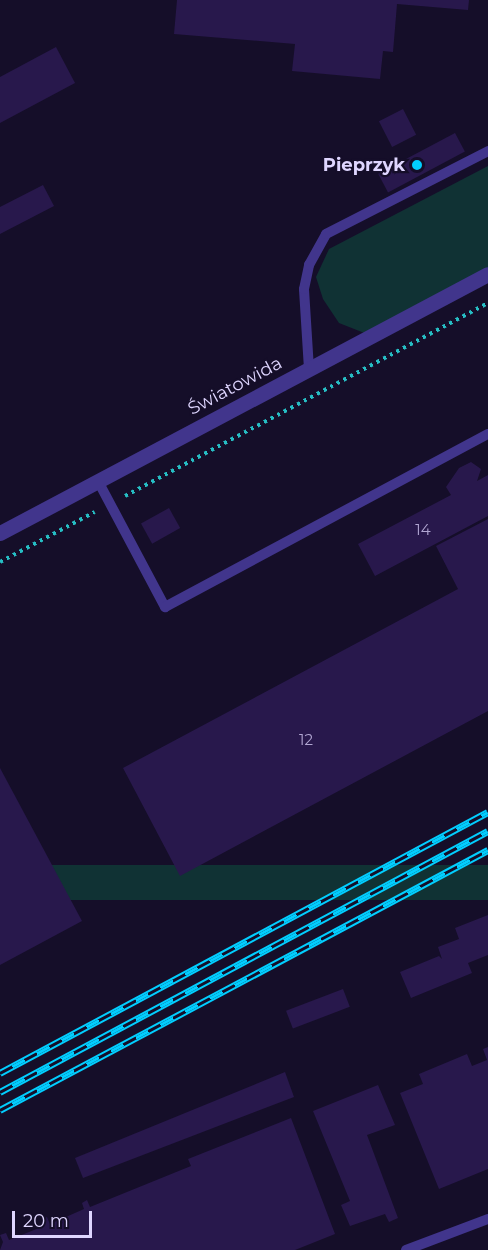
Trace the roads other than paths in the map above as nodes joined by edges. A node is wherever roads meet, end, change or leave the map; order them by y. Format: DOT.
graph roads {
  1 [pos="488,150"];
  2 [pos="488,274"];
  3 [pos="309,369"];
  4 [pos="488,434"];
  5 [pos="98,481"];
  6 [pos="0,533"];
  7 [pos="488,1219"];
  8 [pos="406,1250"];
  1 -- 3 [label="lane"];
  2 -- 3 [label="street, Światowida"];
  3 -- 5 [label="street, Światowida"];
  4 -- 5 [label="lane"];
  5 -- 6 [label="street, Światowida"];
  7 -- 8 [label="lane"];
}
